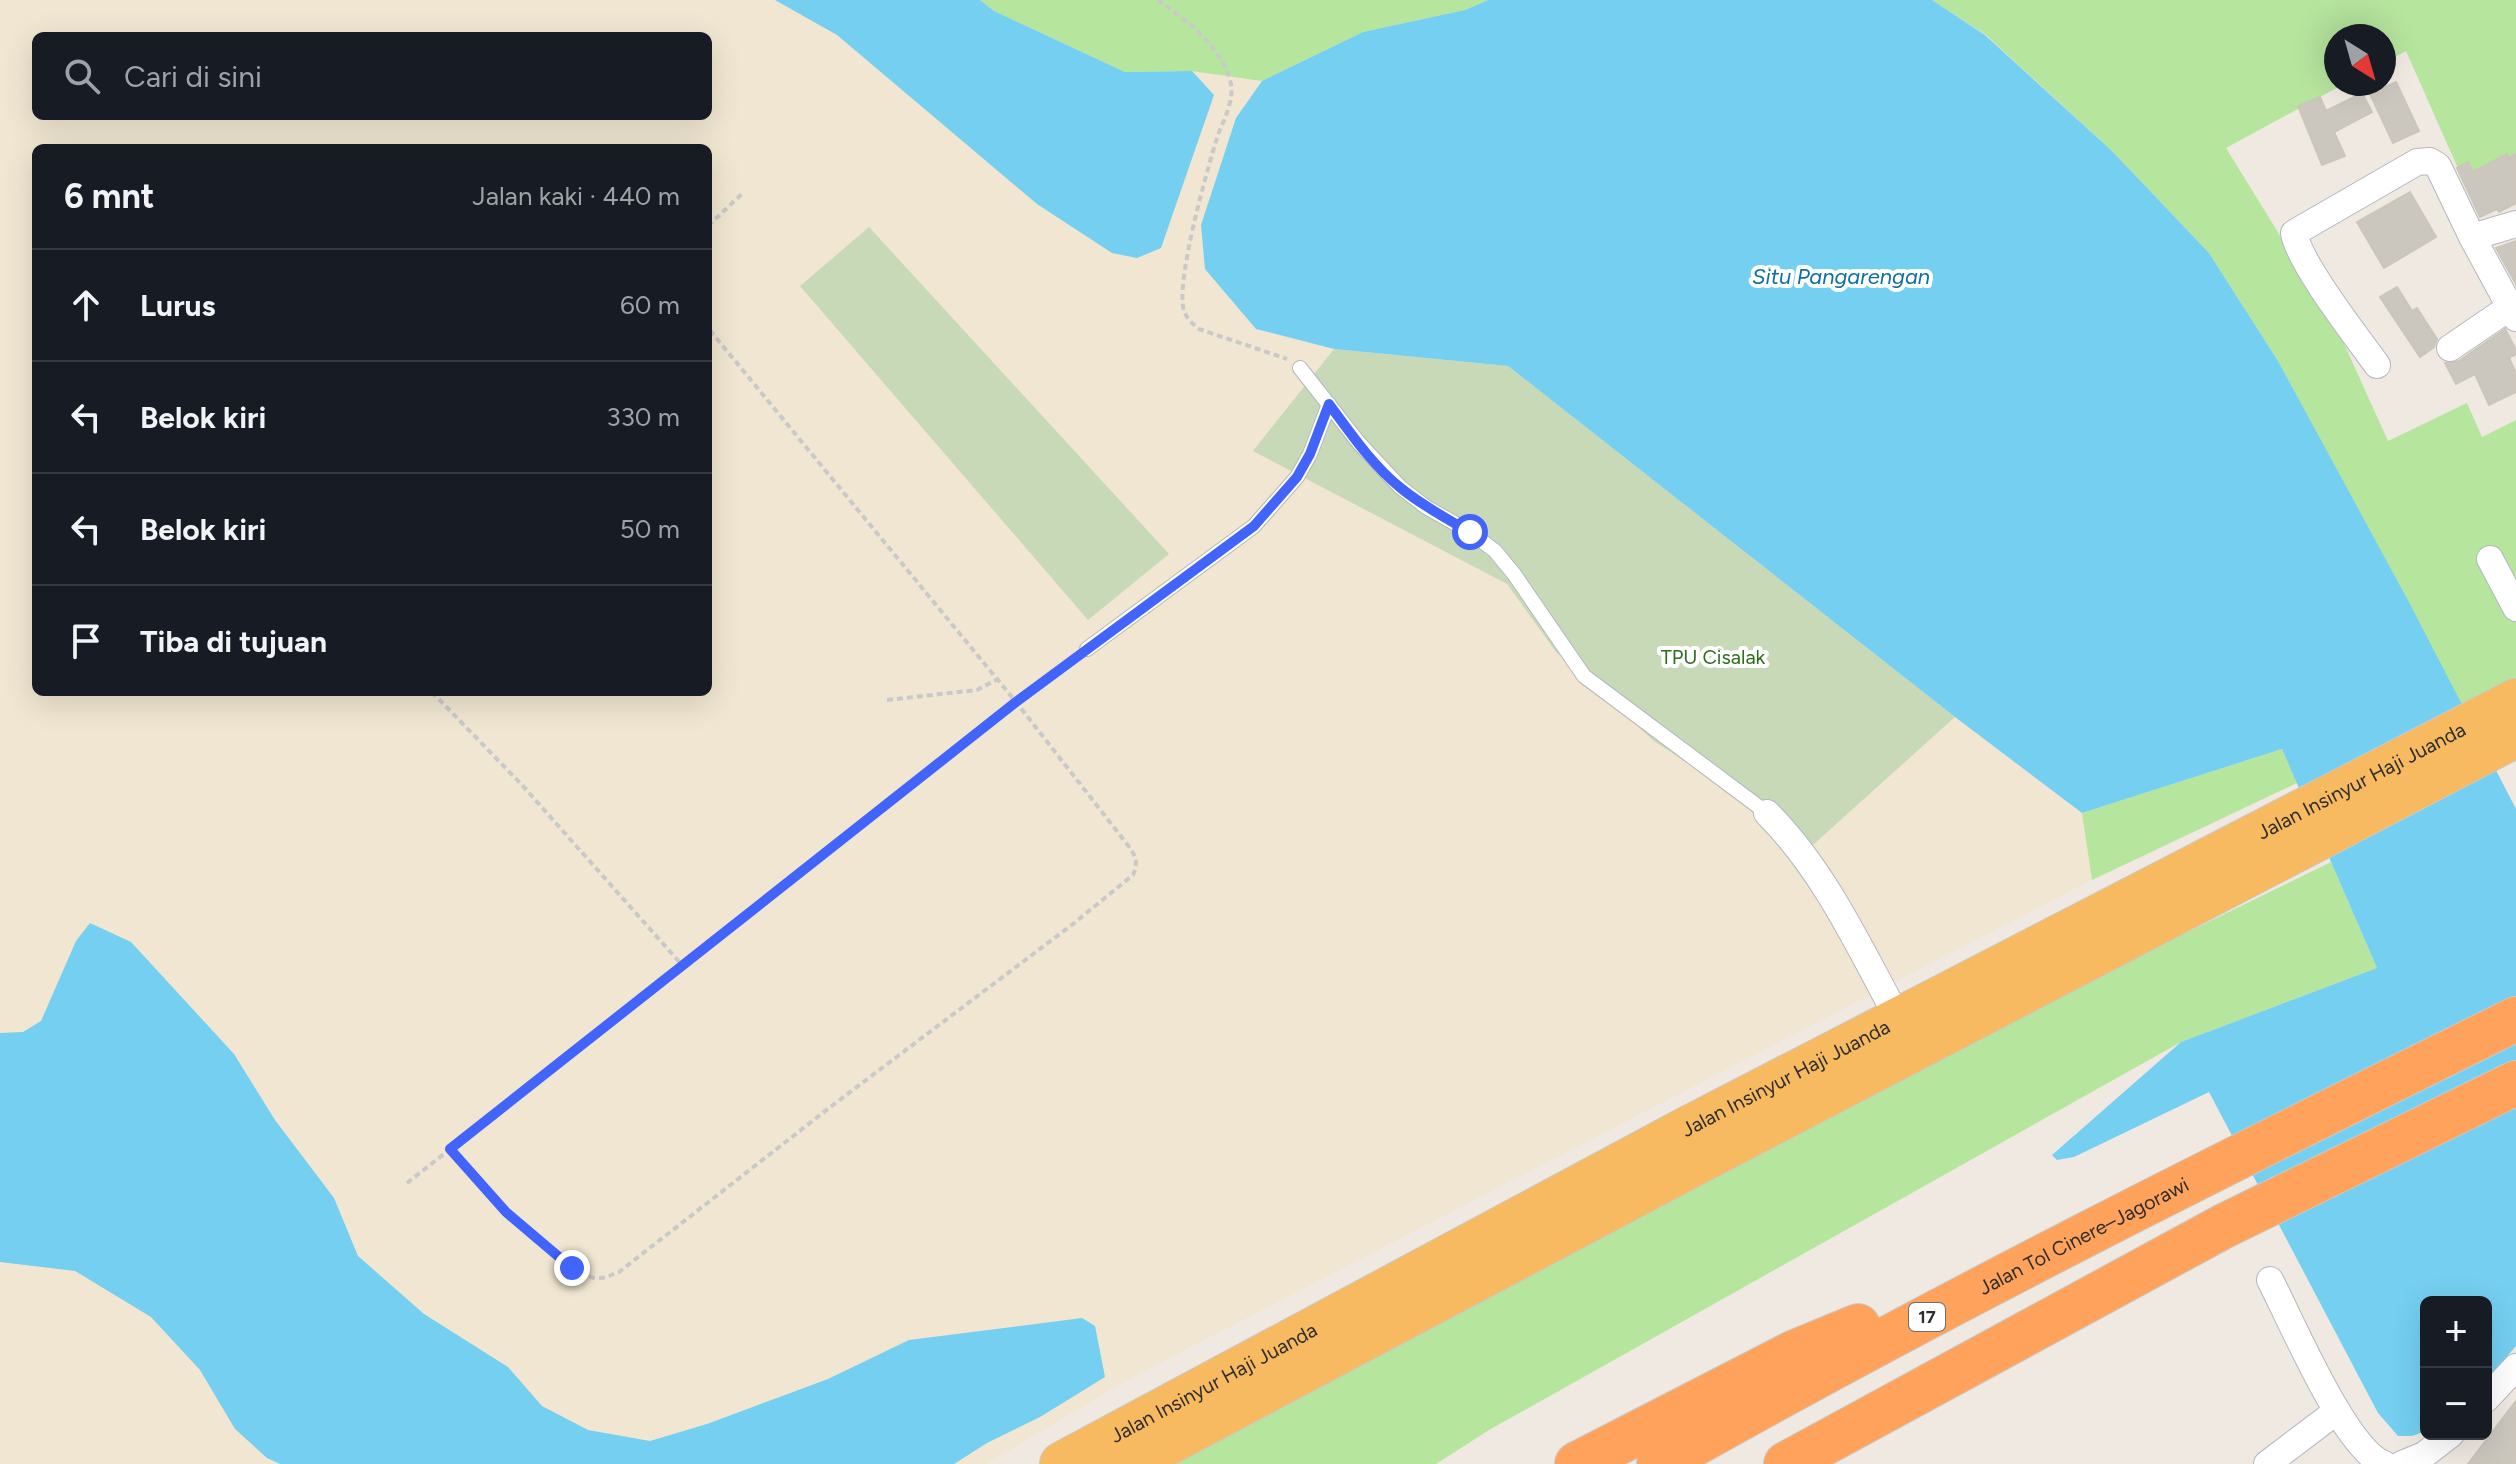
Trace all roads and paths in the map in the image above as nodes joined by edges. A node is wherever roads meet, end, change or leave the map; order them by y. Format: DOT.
graph roads {
  1 [pos="1158,0"];
  2 [pos="744,192"];
  3 [pos="712,222"];
  4 [pos="2516,224"];
  5 [pos="2472,237"];
  6 [pos="2513,312"];
  7 [pos="712,333"];
  8 [pos="2450,348"];
  9 [pos="2377,365"];
  10 [pos="1300,368"];
  11 [pos="1329,404"];
  12 [pos="2490,559"];
  13 [pos="2516,608"];
  14 [pos="1087,649"];
  15 [pos="998,679"];
  16 [pos="436,696"];
  17 [pos="887,700"];
  18 [pos="1016,702"];
  19 [pos="2508,722"];
  20 [pos="1767,813"];
  21 [pos="2251,856"];
  22 [pos="682,965"];
  23 [pos="2516,1019"];
  24 [pos="1899,1020"];
  25 [pos="2516,1083"];
  26 [pos="1696,1144"];
  27 [pos="450,1149"];
  28 [pos="407,1183"];
  29 [pos="2057,1248"];
  30 [pos="2270,1280"];
  31 [pos="2051,1322"];
  32 [pos="2516,1367"];
  33 [pos="2492,1393"];
  34 [pos="2337,1411"];
  35 [pos="2443,1440"];
  36 [pos="1062,1464"];
  37 [pos="1128,1464"];
  38 [pos="1577,1464"];
  39 [pos="1659,1464"];
  40 [pos="1786,1464"];
  41 [pos="1840,1464"];
  42 [pos="2267,1464"];
  43 [pos="2384,1464"];
  44 [pos="2402,1464"];
  1 -- 10 [label="path"];
  2 -- 3 [label="path"];
  4 -- 5 [label="street"];
  5 -- 6 [label="street"];
  5 -- 9 [label="street"];
  6 -- 8 [label="street"];
  7 -- 15 [label="path"];
  10 -- 11 [label="lane"];
  11 -- 14 [label="lane"];
  11 -- 20 [label="lane"];
  12 -- 13 [label="street"];
  14 -- 18 [label="path"];
  15 -- 17 [label="path"];
  15 -- 18 [label="path"];
  16 -- 22 [label="path"];
  18 -- 22 [label="path"];
  18 -- 27 [label="path"];
  19 -- 21 [label="highway, Jalan Insinyur Haji Juanda"];
  20 -- 24 [label="street"];
  21 -- 24 [label="highway, Jalan Insinyur Haji Juanda"];
  21 -- 26 [label="highway, Jalan Insinyur Haji Juanda"];
  22 -- 27 [label="path"];
  23 -- 29 [label="highway, Jalan Tol Cinere–Jagorawi / 17"];
  24 -- 26 [label="highway, Jalan Insinyur Haji Juanda"];
  25 -- 31 [label="highway"];
  26 -- 36 [label="highway, Jalan Insinyur Haji Juanda"];
  26 -- 37 [label="highway, Jalan Insinyur Haji Juanda"];
  27 -- 28 [label="path"];
  29 -- 38 [label="highway"];
  29 -- 39 [label="highway, Jalan Tol Cinere–Jagorawi / 17"];
  30 -- 34 [label="street"];
  31 -- 40 [label="highway"];
  31 -- 41 [label="highway"];
  32 -- 33 [label="street"];
  34 -- 42 [label="street"];
  34 -- 43 [label="street"];
  35 -- 44 [label="street"];
}
